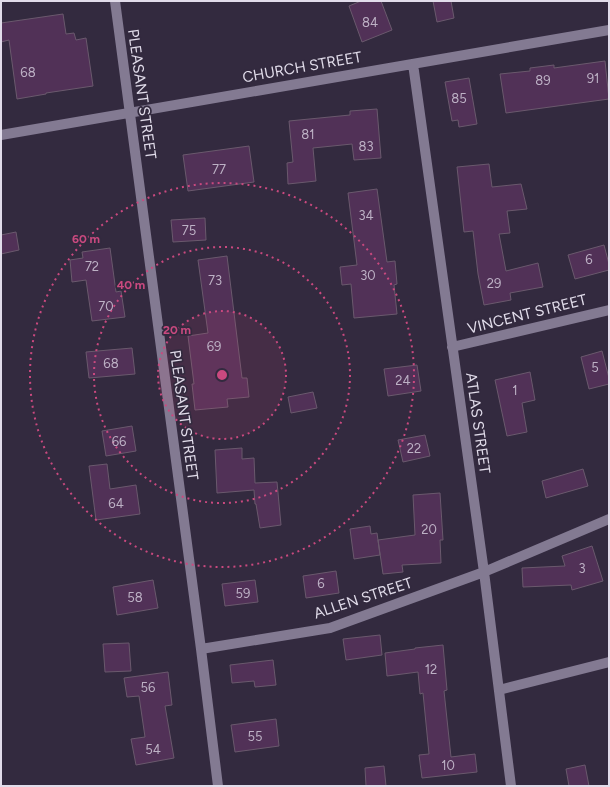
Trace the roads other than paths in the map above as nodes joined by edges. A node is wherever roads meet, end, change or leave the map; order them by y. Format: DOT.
graph roads {
  1 [pos="115,1"];
  2 [pos="609,30"];
  3 [pos="413,64"];
  4 [pos="130,112"];
  5 [pos="1,135"];
  6 [pos="609,310"];
  7 [pos="452,347"];
  8 [pos="609,519"];
  9 [pos="484,572"];
  10 [pos="201,649"];
  11 [pos="609,662"];
  12 [pos="499,690"];
  13 [pos="218,786"];
  14 [pos="511,786"];
  1 -- 4 [label="street, PLEASANT STREET"];
  2 -- 3 [label="street, CHURCH STREET"];
  3 -- 4 [label="street, CHURCH STREET"];
  3 -- 7 [label="street, ATLAS STREET"];
  4 -- 5 [label="street, CHURCH STREET"];
  4 -- 10 [label="street, PLEASANT STREET"];
  6 -- 7 [label="street, VINCENT STREET"];
  7 -- 9 [label="street, ATLAS STREET"];
  8 -- 9 [label="street, ALLEN STREET"];
  9 -- 10 [label="street, ALLEN STREET"];
  9 -- 12 [label="street, ATLAS STREET"];
  10 -- 13 [label="street, PLEASANT STREET"];
  11 -- 12 [label="street"];
  12 -- 14 [label="street, ATLAS STREET"];
}
